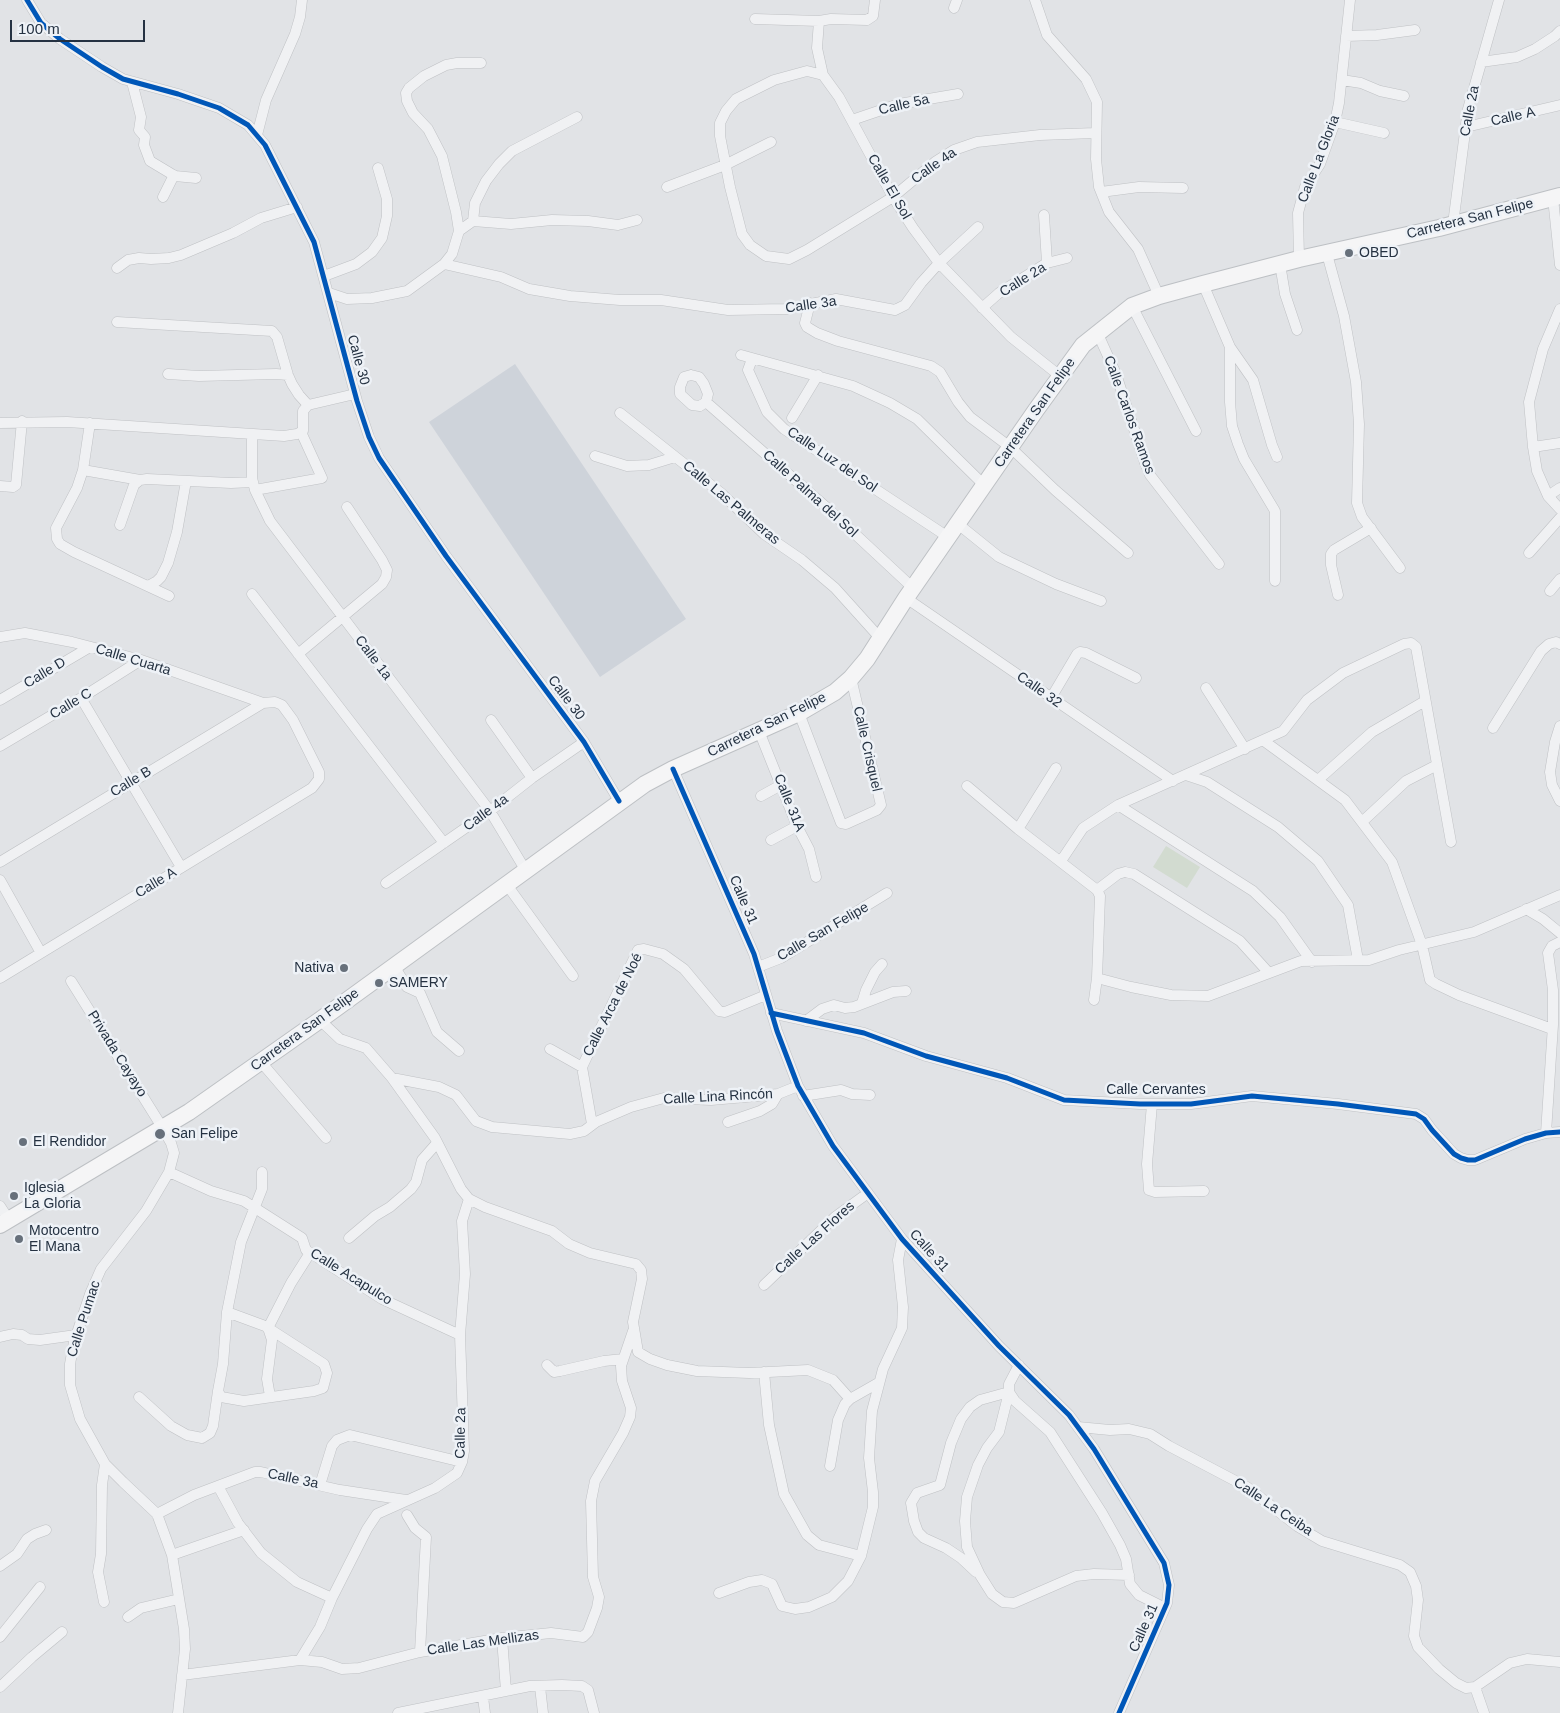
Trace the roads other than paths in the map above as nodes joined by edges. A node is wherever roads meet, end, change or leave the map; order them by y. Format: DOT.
graph roads {
  1 [pos="27,0"];
  2 [pos="302,0"];
  3 [pos="876,0"];
  4 [pos="1035,0"];
  5 [pos="1350,0"];
  6 [pos="1499,0"];
  7 [pos="755,19"];
  8 [pos="819,21"];
  9 [pos="1415,30"];
  10 [pos="1560,31"];
  11 [pos="1346,36"];
  12 [pos="1481,62"];
  13 [pos="482,63"];
  14 [pos="824,75"];
  15 [pos="1342,80"];
  16 [pos="132,82"];
  17 [pos="958,94"];
  18 [pos="1404,96"];
  19 [pos="1560,105"];
  20 [pos="577,117"];
  21 [pos="852,120"];
  22 [pos="1335,122"];
  23 [pos="1466,127"];
  24 [pos="1095,133"];
  25 [pos="1384,133"];
  26 [pos="257,135"];
  27 [pos="771,142"];
  28 [pos="725,165"];
  29 [pos="378,168"];
  30 [pos="174,175"];
  31 [pos="196,178"];
  32 [pos="668,187"];
  33 [pos="1183,188"];
  34 [pos="1101,192"];
  35 [pos="162,197"];
  36 [pos="893,197"];
  37 [pos="1556,197"];
  38 [pos="297,207"];
  39 [pos="1044,215"];
  40 [pos="637,220"];
  41 [pos="473,221"];
  42 [pos="1453,224"];
  43 [pos="978,227"];
  44 [pos="459,231"];
  45 [pos="1327,254"];
  46 [pos="1067,258"];
  47 [pos="1299,259"];
  48 [pos="939,263"];
  49 [pos="1048,263"];
  50 [pos="444,264"];
  51 [pos="1280,264"];
  52 [pos="1560,265"];
  53 [pos="116,268"];
  54 [pos="324,276"];
  55 [pos="1203,284"];
  56 [pos="329,293"];
  57 [pos="1159,296"];
  58 [pos="810,303"];
  59 [pos="1132,306"];
  60 [pos="982,308"];
  61 [pos="1560,309"];
  62 [pos="117,322"];
  63 [pos="1297,330"];
  64 [pos="1098,334"];
  65 [pos="1230,346"];
  66 [pos="741,355"];
  67 [pos="752,359"];
  68 [pos="168,374"];
  69 [pos="288,375"];
  70 [pos="818,375"];
  71 [pos="1060,376"];
  72 [pos="355,394"];
  73 [pos="706,402"];
  74 [pos="308,405"];
  75 [pos="620,414"];
  76 [pos="792,418"];
  77 [pos="22,421"];
  78 [pos="0,423"];
  79 [pos="90,423"];
  80 [pos="1196,431"];
  81 [pos="301,432"];
  82 [pos="252,434"];
  83 [pos="1560,443"];
  84 [pos="1010,447"];
  85 [pos="1533,447"];
  86 [pos="595,456"];
  87 [pos="675,457"];
  88 [pos="1277,457"];
  89 [pos="83,470"];
  90 [pos="140,480"];
  91 [pos="186,481"];
  92 [pos="984,485"];
  93 [pos="0,486"];
  94 [pos="254,486"];
  95 [pos="1560,488"];
  96 [pos="1548,496"];
  97 [pos="347,507"];
  98 [pos="1560,509"];
  99 [pos="1560,518"];
  100 [pos="120,524"];
  101 [pos="958,524"];
  102 [pos="1371,528"];
  103 [pos="948,537"];
  104 [pos="1128,553"];
  105 [pos="1529,553"];
  106 [pos="1219,564"];
  107 [pos="1400,568"];
  108 [pos="1560,579"];
  109 [pos="1275,581"];
  110 [pos="148,586"];
  111 [pos="1550,591"];
  112 [pos="909,593"];
  113 [pos="252,594"];
  114 [pos="1338,595"];
  115 [pos="169,596"];
  116 [pos="1101,601"];
  117 [pos="342,616"];
  118 [pos="0,637"];
  119 [pos="880,638"];
  120 [pos="1560,644"];
  121 [pos="90,647"];
  122 [pos="298,654"];
  123 [pos="141,660"];
  124 [pos="850,678"];
  125 [pos="1136,678"];
  126 [pos="1206,688"];
  127 [pos="81,698"];
  128 [pos="1051,698"];
  129 [pos="0,700"];
  130 [pos="1425,701"];
  131 [pos="263,703"];
  132 [pos="799,713"];
  133 [pos="491,720"];
  134 [pos="1560,726"];
  135 [pos="1493,728"];
  136 [pos="759,731"];
  137 [pos="1264,741"];
  138 [pos="584,742"];
  139 [pos="0,746"];
  140 [pos="1245,749"];
  141 [pos="1437,765"];
  142 [pos="1056,768"];
  143 [pos="673,769"];
  144 [pos="1186,775"];
  145 [pos="532,778"];
  146 [pos="1318,780"];
  147 [pos="1173,781"];
  148 [pos="132,782"];
  149 [pos="781,785"];
  150 [pos="967,786"];
  151 [pos="312,788"];
  152 [pos="761,796"];
  153 [pos="1560,801"];
  154 [pos="620,802"];
  155 [pos="1118,804"];
  156 [pos="490,811"];
  157 [pos="1362,822"];
  158 [pos="797,826"];
  159 [pos="1018,828"];
  160 [pos="771,840"];
  161 [pos="1451,842"];
  162 [pos="444,843"];
  163 [pos="1061,861"];
  164 [pos="0,862"];
  165 [pos="181,868"];
  166 [pos="526,871"];
  167 [pos="816,877"];
  168 [pos="0,880"];
  169 [pos="386,883"];
  170 [pos="507,885"];
  171 [pos="1097,890"];
  172 [pos="887,893"];
  173 [pos="1560,895"];
  174 [pos="1526,909"];
  175 [pos="1560,933"];
  176 [pos="1560,942"];
  177 [pos="1422,945"];
  178 [pos="41,952"];
  179 [pos="1358,960"];
  180 [pos="1312,962"];
  181 [pos="882,964"];
  182 [pos="394,966"];
  183 [pos="758,967"];
  184 [pos="1,973"];
  185 [pos="1269,973"];
  186 [pos="573,976"];
  187 [pos="1097,978"];
  188 [pos="72,981"];
  189 [pos="906,991"];
  190 [pos="766,995"];
  191 [pos="1094,1000"];
  192 [pos="862,1003"];
  193 [pos="771,1013"];
  194 [pos="320,1020"];
  195 [pos="806,1021"];
  196 [pos="1552,1029"];
  197 [pos="550,1049"];
  198 [pos="459,1051"];
  199 [pos="261,1062"];
  200 [pos="582,1067"];
  201 [pos="392,1078"];
  202 [pos="798,1086"];
  203 [pos="778,1094"];
  204 [pos="870,1095"];
  205 [pos="803,1096"];
  206 [pos="1152,1104"];
  207 [pos="728,1122"];
  208 [pos="592,1124"];
  209 [pos="162,1127"];
  210 [pos="1560,1132"];
  211 [pos="1546,1133"];
  212 [pos="326,1138"];
  213 [pos="437,1143"];
  214 [pos="170,1172"];
  215 [pos="262,1172"];
  216 [pos="1204,1191"];
  217 [pos="868,1193"];
  218 [pos="469,1199"];
  219 [pos="255,1208"];
  220 [pos="3,1217"];
  221 [pos="349,1238"];
  222 [pos="902,1239"];
  223 [pos="310,1253"];
  224 [pos="764,1285"];
  225 [pos="227,1312"];
  226 [pos="268,1328"];
  227 [pos="634,1330"];
  228 [pos="460,1334"];
  229 [pos="76,1335"];
  230 [pos="0,1337"];
  231 [pos="623,1359"];
  232 [pos="547,1365"];
  233 [pos="1019,1366"];
  234 [pos="764,1372"];
  235 [pos="878,1382"];
  236 [pos="218,1391"];
  237 [pos="1009,1392"];
  238 [pos="270,1396"];
  239 [pos="139,1397"];
  240 [pos="850,1399"];
  241 [pos="1078,1427"];
  242 [pos="462,1462"];
  243 [pos="106,1464"];
  244 [pos="830,1466"];
  245 [pos="320,1485"];
  246 [pos="218,1486"];
  247 [pos="406,1500"];
  248 [pos="157,1514"];
  249 [pos="407,1515"];
  250 [pos="46,1530"];
  251 [pos="244,1530"];
  252 [pos="172,1555"];
  253 [pos="861,1556"];
  254 [pos="0,1566"];
  255 [pos="980,1575"];
  256 [pos="1129,1575"];
  257 [pos="40,1587"];
  258 [pos="719,1593"];
  259 [pos="332,1598"];
  260 [pos="179,1599"];
  261 [pos="104,1602"];
  262 [pos="1165,1608"];
  263 [pos="128,1617"];
  264 [pos="62,1632"];
  265 [pos="0,1637"];
  266 [pos="502,1638"];
  267 [pos="420,1652"];
  268 [pos="300,1660"];
  269 [pos="1560,1662"];
  270 [pos="182,1675"];
  271 [pos="0,1687"];
  272 [pos="540,1687"];
  273 [pos="1475,1687"];
  274 [pos="506,1691"];
  275 [pos="483,1696"];
  276 [pos="434,1710"];
  277 [pos="176,1712"];
  278 [pos="398,1713"];
  279 [pos="485,1713"];
  280 [pos="543,1713"];
  281 [pos="594,1713"];
  282 [pos="1119,1713"];
  283 [pos="1484,1713"];
  1 -- 16 [label="street, Calle 30"];
  2 -- 26 [label="street"];
  3 -- 8 [label="street"];
  4 -- 24 [label="street"];
  5 -- 11 [label="street, Calle La Gloria"];
  6 -- 12 [label="street, Calle 2a"];
  7 -- 8 [label="street"];
  8 -- 14 [label="street, Calle El Sol"];
  9 -- 11 [label="street"];
  10 -- 12 [label="street"];
  11 -- 15 [label="street, Calle La Gloria"];
  12 -- 23 [label="street, Calle 2a"];
  13 -- 44 [label="street"];
  14 -- 21 [label="street, Calle El Sol"];
  14 -- 28 [label="street"];
  15 -- 18 [label="street"];
  15 -- 22 [label="street, Calle La Gloria"];
  16 -- 26 [label="street, Calle 30"];
  16 -- 30 [label="street"];
  17 -- 21 [label="street, Calle 5a"];
  19 -- 23 [label="street, Calle A"];
  20 -- 41 [label="street"];
  21 -- 36 [label="street, Calle El Sol"];
  22 -- 25 [label="street"];
  22 -- 47 [label="street, Calle La Gloria"];
  23 -- 42 [label="street, Calle 2a"];
  24 -- 34 [label="street"];
  24 -- 36 [label="street, Calle 4a"];
  26 -- 38 [label="street, Calle 30"];
  27 -- 28 [label="street"];
  28 -- 32 [label="street"];
  28 -- 36 [label="street, Calle 4a"];
  29 -- 54 [label="street"];
  30 -- 31 [label="street"];
  30 -- 35 [label="street"];
  33 -- 34 [label="street"];
  34 -- 57 [label="street"];
  36 -- 48 [label="street, Calle El Sol"];
  37 -- 42 [label="main road, Carretera San Felipe"];
  37 -- 52 [label="street"];
  38 -- 53 [label="street"];
  38 -- 54 [label="street, Calle 30"];
  39 -- 49 [label="street"];
  40 -- 41 [label="street"];
  41 -- 44 [label="street"];
  42 -- 45 [label="main road, Carretera San Felipe"];
  43 -- 48 [label="street, Calle 3a"];
  44 -- 50 [label="street"];
  45 -- 47 [label="main road, Carretera San Felipe"];
  45 -- 102 [label="street"];
  46 -- 49 [label="street, Calle 2a"];
  47 -- 51 [label="main road, Carretera San Felipe"];
  48 -- 58 [label="street, Calle 3a"];
  48 -- 60 [label="street, Calle El Sol"];
  49 -- 60 [label="street, Calle 2a"];
  50 -- 56 [label="street"];
  50 -- 58 [label="street, Calle 3a"];
  51 -- 55 [label="main road, Carretera San Felipe"];
  51 -- 63 [label="street"];
  54 -- 56 [label="street, Calle 30"];
  55 -- 57 [label="main road, Carretera San Felipe"];
  55 -- 65 [label="street"];
  56 -- 72 [label="street, Calle 30"];
  57 -- 59 [label="main road, Carretera San Felipe"];
  58 -- 84 [label="street"];
  59 -- 64 [label="main road, Carretera San Felipe"];
  59 -- 80 [label="street"];
  60 -- 71 [label="street, Calle El Sol"];
  61 -- 85 [label="street"];
  62 -- 69 [label="street"];
  64 -- 71 [label="main road, Carretera San Felipe"];
  64 -- 106 [label="street, Calle Carlos Ramos"];
  65 -- 88 [label="street"];
  65 -- 109 [label="street"];
  66 -- 67 [label="street"];
  67 -- 70 [label="street"];
  67 -- 103 [label="street, Calle Luz del Sol"];
  68 -- 69 [label="street"];
  69 -- 74 [label="street"];
  70 -- 76 [label="street"];
  70 -- 92 [label="street"];
  71 -- 84 [label="main road, Carretera San Felipe"];
  72 -- 74 [label="street"];
  72 -- 138 [label="street, Calle 30"];
  73 -- 112 [label="street, Calle Palma del Sol"];
  74 -- 81 [label="street"];
  75 -- 87 [label="street, Calle Las Palmeras"];
  77 -- 78 [label="street"];
  77 -- 79 [label="street"];
  77 -- 93 [label="street"];
  79 -- 82 [label="street"];
  79 -- 89 [label="street"];
  81 -- 82 [label="street"];
  81 -- 94 [label="street"];
  82 -- 94 [label="street, Calle 1a"];
  83 -- 85 [label="street"];
  84 -- 92 [label="main road, Carretera San Felipe"];
  84 -- 104 [label="street"];
  85 -- 96 [label="street"];
  86 -- 87 [label="street"];
  87 -- 119 [label="street, Calle Las Palmeras"];
  89 -- 90 [label="street"];
  89 -- 110 [label="street"];
  90 -- 91 [label="street"];
  90 -- 100 [label="street"];
  91 -- 94 [label="street"];
  91 -- 110 [label="street"];
  92 -- 101 [label="main road, Carretera San Felipe"];
  94 -- 117 [label="street, Calle 1a"];
  95 -- 96 [label="street"];
  96 -- 98 [label="street"];
  97 -- 117 [label="street"];
  99 -- 105 [label="street"];
  101 -- 103 [label="main road, Carretera San Felipe"];
  101 -- 116 [label="street"];
  102 -- 107 [label="street"];
  102 -- 114 [label="street"];
  103 -- 112 [label="main road, Carretera San Felipe"];
  108 -- 111 [label="street"];
  110 -- 115 [label="street"];
  112 -- 119 [label="main road, Carretera San Felipe"];
  112 -- 128 [label="street, Calle 32"];
  113 -- 122 [label="street"];
  117 -- 122 [label="street"];
  117 -- 156 [label="street, Calle 1a"];
  118 -- 121 [label="street, Calle Cuarta"];
  119 -- 124 [label="main road, Carretera San Felipe"];
  120 -- 135 [label="street"];
  121 -- 123 [label="street, Calle Cuarta"];
  121 -- 129 [label="street, Calle D"];
  122 -- 162 [label="street"];
  123 -- 127 [label="street, Calle C"];
  123 -- 131 [label="street, Calle Cuarta"];
  124 -- 132 [label="main road, Carretera San Felipe"];
  124 -- 132 [label="street, Calle Crisquel"];
  125 -- 128 [label="street"];
  126 -- 140 [label="street"];
  127 -- 139 [label="street, Calle C"];
  127 -- 148 [label="street"];
  128 -- 147 [label="street, Calle 32"];
  130 -- 137 [label="street"];
  130 -- 141 [label="street"];
  130 -- 146 [label="street"];
  131 -- 148 [label="street, Calle B"];
  131 -- 151 [label="street, Calle Cuarta"];
  132 -- 136 [label="main road, Carretera San Felipe"];
  133 -- 145 [label="street"];
  134 -- 153 [label="street"];
  136 -- 143 [label="main road, Carretera San Felipe"];
  136 -- 149 [label="street, Calle 31A"];
  137 -- 140 [label="street"];
  137 -- 146 [label="street"];
  138 -- 145 [label="street, Calle 4a"];
  138 -- 154 [label="street, Calle 30"];
  140 -- 144 [label="street"];
  141 -- 157 [label="street"];
  141 -- 161 [label="street"];
  142 -- 159 [label="street"];
  143 -- 154 [label="main road, Carretera San Felipe"];
  143 -- 183 [label="street, Calle 31"];
  144 -- 147 [label="street"];
  144 -- 179 [label="street"];
  145 -- 156 [label="street, Calle 4a"];
  146 -- 157 [label="street"];
  147 -- 155 [label="street"];
  148 -- 164 [label="street, Calle B"];
  148 -- 165 [label="street"];
  149 -- 152 [label="street"];
  149 -- 158 [label="street, Calle 31A"];
  150 -- 159 [label="street"];
  151 -- 165 [label="street, Calle A"];
  154 -- 166 [label="main road, Carretera San Felipe"];
  155 -- 163 [label="street"];
  155 -- 180 [label="street"];
  156 -- 162 [label="street, Calle 4a"];
  156 -- 166 [label="street, Calle 1a"];
  157 -- 177 [label="street"];
  158 -- 160 [label="street"];
  158 -- 167 [label="street, Calle 31A"];
  159 -- 163 [label="street"];
  162 -- 169 [label="street, Calle 4a"];
  163 -- 171 [label="street"];
  165 -- 178 [label="street, Calle A"];
  166 -- 170 [label="main road, Carretera San Felipe"];
  168 -- 178 [label="street"];
  170 -- 182 [label="main road, Carretera San Felipe"];
  170 -- 186 [label="street"];
  171 -- 185 [label="street"];
  171 -- 187 [label="street"];
  172 -- 183 [label="street, Calle San Felipe"];
  173 -- 174 [label="street"];
  174 -- 175 [label="street"];
  174 -- 177 [label="street"];
  176 -- 196 [label="street"];
  177 -- 179 [label="street"];
  177 -- 196 [label="street"];
  178 -- 184 [label="street, Calle A"];
  179 -- 180 [label="street"];
  180 -- 185 [label="street"];
  181 -- 192 [label="street"];
  182 -- 194 [label="main road, Carretera San Felipe"];
  182 -- 198 [label="street"];
  183 -- 190 [label="street, Calle 31"];
  185 -- 187 [label="street"];
  187 -- 191 [label="street"];
  188 -- 209 [label="street, Privada Cayayo"];
  189 -- 192 [label="street"];
  190 -- 193 [label="street, Calle 31"];
  190 -- 200 [label="street, Calle Arca de Noé"];
  192 -- 195 [label="street"];
  193 -- 195 [label="street, Calle Cervantes"];
  193 -- 202 [label="street, Calle 31"];
  194 -- 199 [label="main road, Carretera San Felipe"];
  194 -- 201 [label="street"];
  195 -- 206 [label="street, Calle Cervantes"];
  196 -- 211 [label="street"];
  197 -- 200 [label="street"];
  199 -- 209 [label="main road, Carretera San Felipe"];
  199 -- 212 [label="street"];
  200 -- 208 [label="street, Calle Arca de Noé"];
  201 -- 208 [label="street, Calle Lina Rincón"];
  201 -- 213 [label="street"];
  202 -- 203 [label="street, Calle Lina Rincón"];
  202 -- 205 [label="street, Calle 31"];
  203 -- 207 [label="street"];
  203 -- 208 [label="street, Calle Lina Rincón"];
  204 -- 205 [label="street"];
  205 -- 217 [label="street, Calle 31"];
  206 -- 211 [label="street, Calle Cervantes"];
  206 -- 216 [label="street"];
  209 -- 214 [label="street, Calle Pumac"];
  209 -- 220 [label="main road, Carretera San Felipe"];
  210 -- 211 [label="street, Calle Cervantes"];
  213 -- 218 [label="street"];
  213 -- 221 [label="street"];
  214 -- 219 [label="street, Calle Acapulco"];
  214 -- 229 [label="street, Calle Pumac"];
  215 -- 219 [label="street"];
  217 -- 222 [label="street, Calle 31"];
  217 -- 224 [label="street, Calle Las Flores"];
  218 -- 227 [label="street"];
  218 -- 228 [label="street, Calle 2a"];
  219 -- 223 [label="street, Calle Acapulco"];
  219 -- 225 [label="street"];
  222 -- 233 [label="street, Calle 31"];
  222 -- 235 [label="street"];
  223 -- 226 [label="street"];
  223 -- 228 [label="street, Calle Acapulco"];
  225 -- 226 [label="street"];
  225 -- 236 [label="street"];
  226 -- 238 [label="street"];
  226 -- 238 [label="street"];
  227 -- 231 [label="street, Calle Las Mellizas"];
  227 -- 234 [label="street"];
  228 -- 242 [label="street, Calle 2a"];
  229 -- 230 [label="street"];
  229 -- 243 [label="street, Calle Pumac"];
  231 -- 232 [label="street"];
  231 -- 266 [label="street, Calle Las Mellizas"];
  233 -- 237 [label="street"];
  233 -- 241 [label="street, Calle 31"];
  234 -- 240 [label="street"];
  234 -- 253 [label="street"];
  235 -- 240 [label="street"];
  235 -- 253 [label="street"];
  236 -- 238 [label="street"];
  236 -- 239 [label="street"];
  237 -- 255 [label="street"];
  237 -- 255 [label="street"];
  237 -- 256 [label="street"];
  240 -- 244 [label="street"];
  241 -- 262 [label="street, Calle 31"];
  241 -- 273 [label="street, Calle La Ceiba"];
  242 -- 245 [label="street"];
  242 -- 247 [label="street, Calle 2a"];
  243 -- 248 [label="street, Calle Pumac"];
  243 -- 261 [label="street"];
  245 -- 246 [label="street, Calle 3a"];
  245 -- 247 [label="street, Calle 3a"];
  246 -- 248 [label="street, Calle 3a"];
  246 -- 251 [label="street"];
  247 -- 259 [label="street, Calle 2a"];
  248 -- 252 [label="street, Calle Pumac"];
  249 -- 267 [label="street"];
  250 -- 254 [label="street"];
  251 -- 252 [label="street"];
  251 -- 259 [label="street"];
  252 -- 260 [label="street, Calle Pumac"];
  253 -- 258 [label="street"];
  255 -- 256 [label="street"];
  256 -- 262 [label="street"];
  257 -- 265 [label="street"];
  259 -- 268 [label="street, Calle 2a"];
  260 -- 263 [label="street"];
  260 -- 270 [label="street, Calle Pumac"];
  262 -- 282 [label="street, Calle 31"];
  264 -- 271 [label="street"];
  266 -- 267 [label="street, Calle Las Mellizas"];
  266 -- 274 [label="street"];
  267 -- 268 [label="street, Calle Las Mellizas"];
  268 -- 270 [label="street, Calle Las Mellizas"];
  269 -- 273 [label="street"];
  270 -- 277 [label="street, Calle Pumac"];
  272 -- 274 [label="street"];
  272 -- 280 [label="street"];
  272 -- 281 [label="street"];
  273 -- 283 [label="street"];
  274 -- 275 [label="street"];
  275 -- 276 [label="street"];
  275 -- 279 [label="street"];
  276 -- 278 [label="street"];
}
